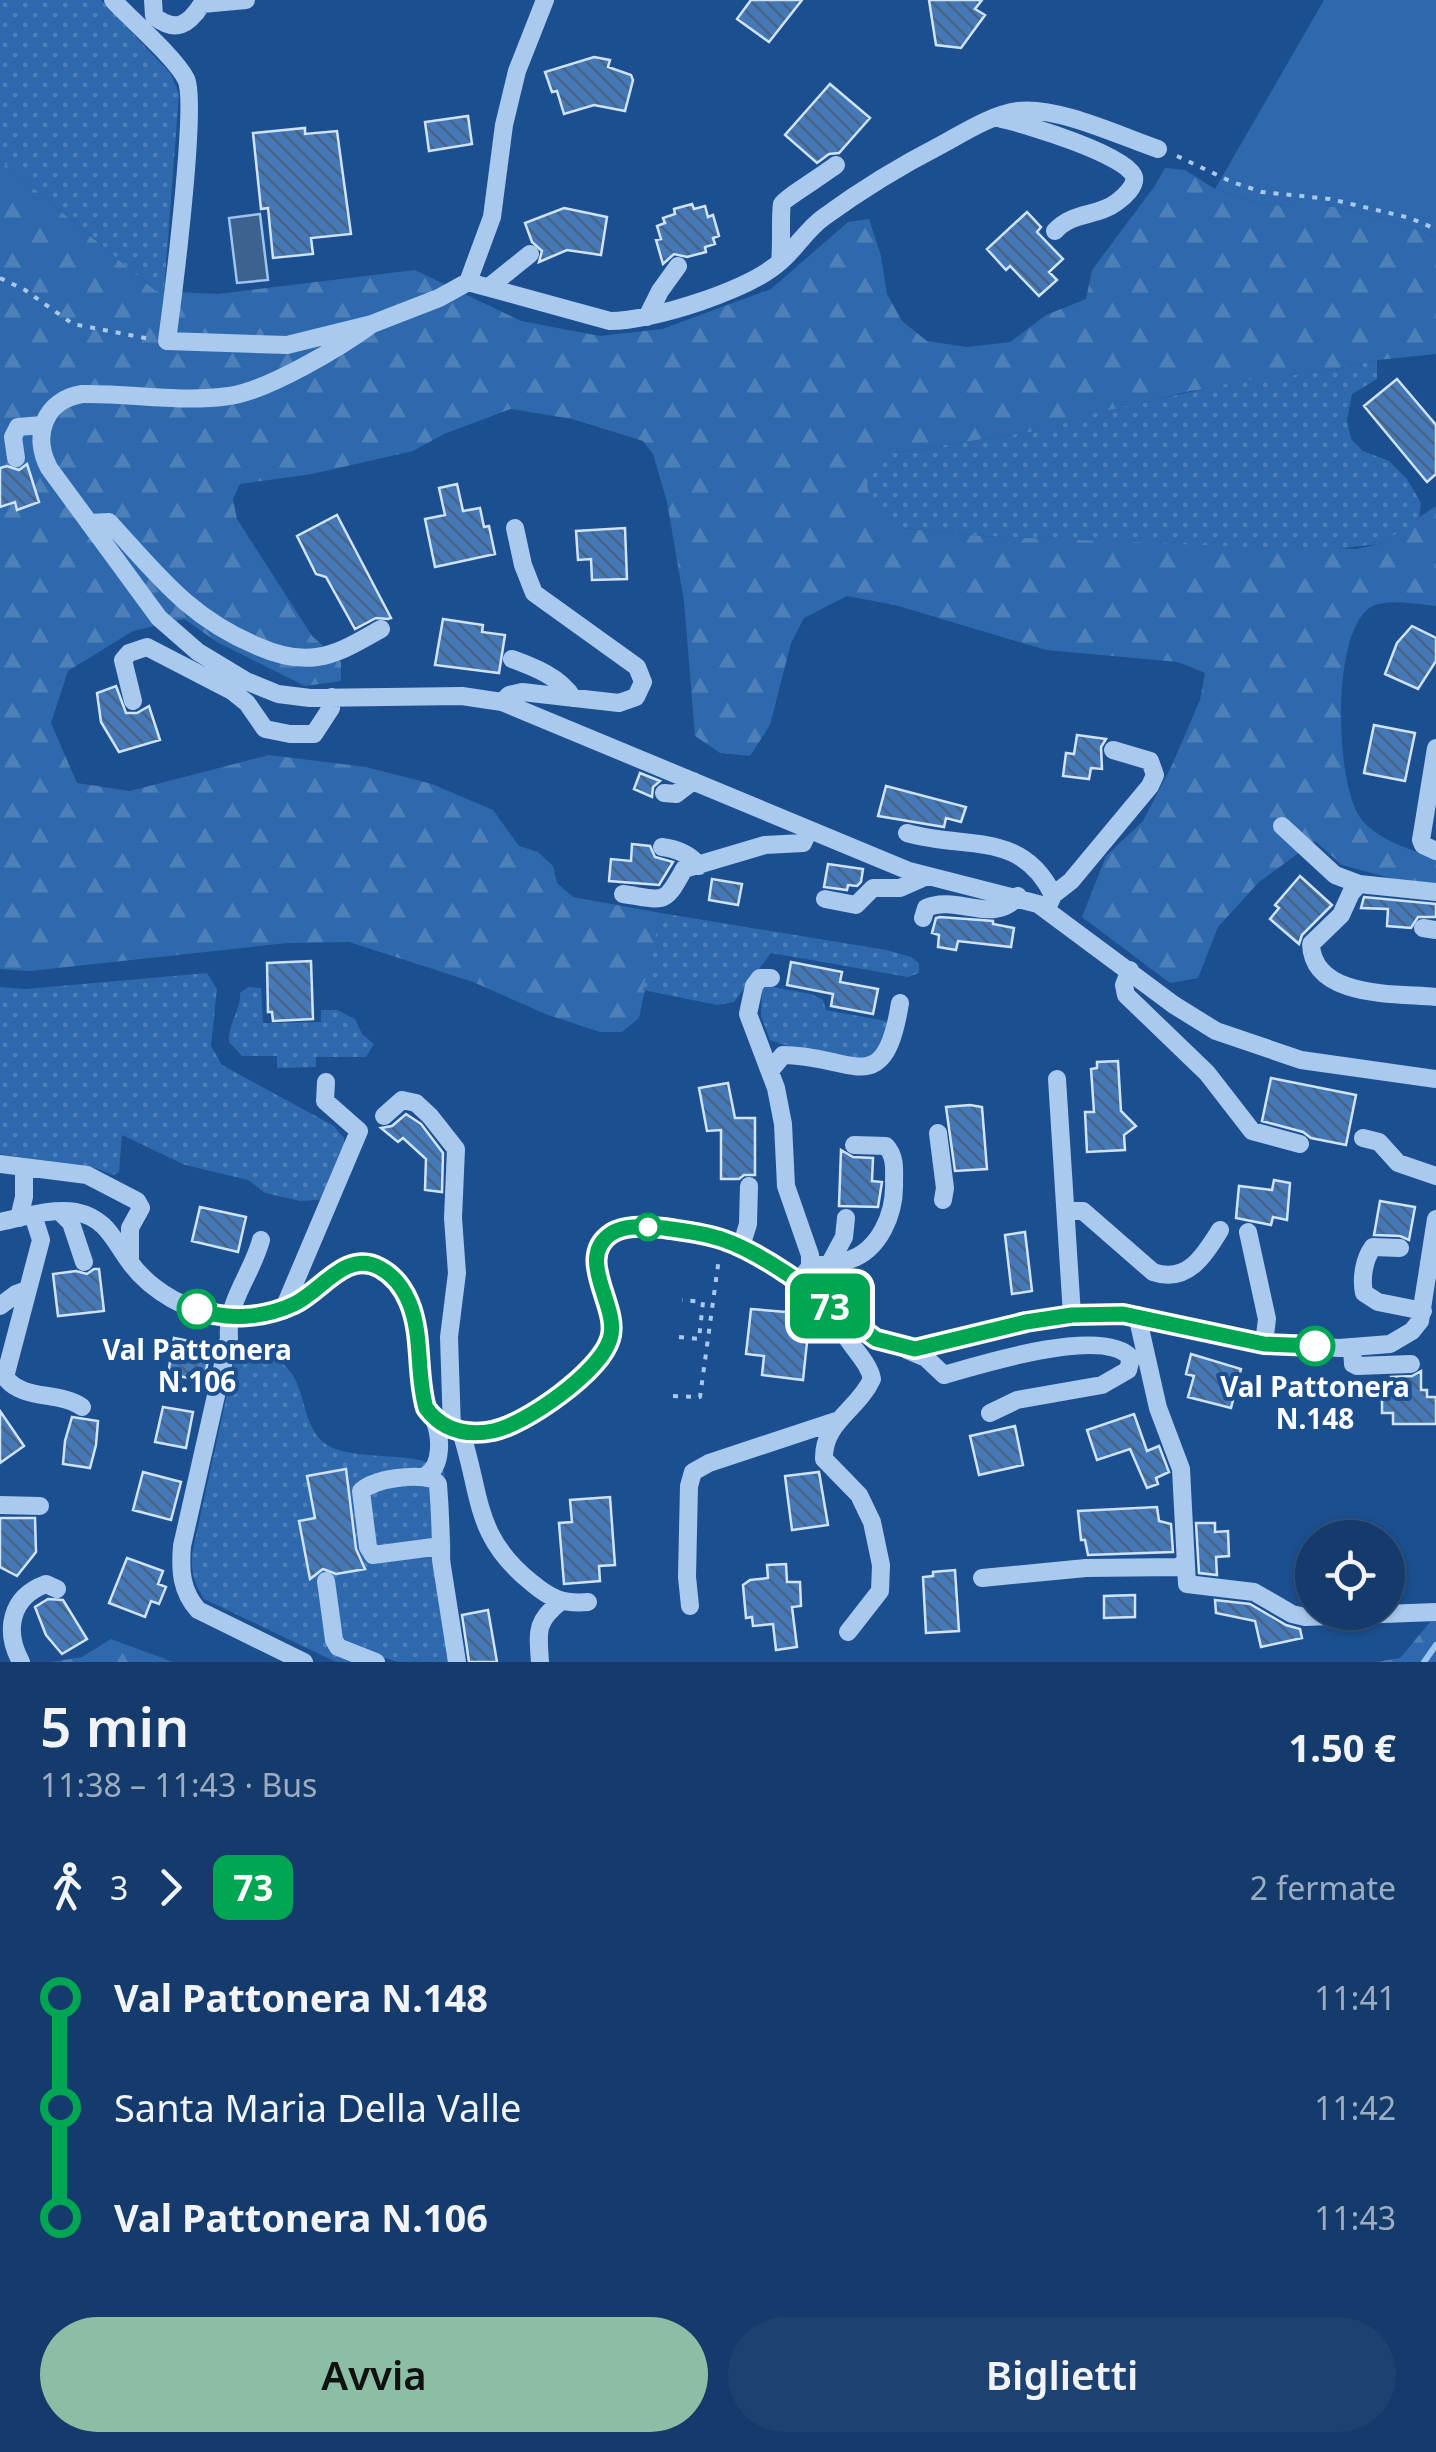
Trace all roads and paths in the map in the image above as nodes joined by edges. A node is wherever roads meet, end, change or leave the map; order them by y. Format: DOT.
graph roads {
  1 [pos="112,0"];
  2 [pos="153,0"];
  3 [pos="246,0"];
  4 [pos="545,0"];
  5 [pos="212,2"];
  6 [pos="996,118"];
  7 [pos="1158,149"];
  8 [pos="836,165"];
  9 [pos="1436,230"];
  10 [pos="1056,232"];
  11 [pos="530,254"];
  12 [pos="780,262"];
  13 [pos="678,266"];
  14 [pos="0,278"];
  15 [pos="468,282"];
  16 [pos="489,288"];
  17 [pos="647,317"];
  18 [pos="372,324"];
  19 [pos="166,341"];
  20 [pos="42,425"];
  21 [pos="16,458"];
  22 [pos="89,523"];
  23 [pos="514,528"];
  24 [pos="381,629"];
  25 [pos="512,659"];
  26 [pos="332,697"];
  27 [pos="573,698"];
  28 [pos="134,702"];
  29 [pos="502,702"];
  30 [pos="1436,748"];
  31 [pos="1112,750"];
  32 [pos="693,780"];
  33 [pos="664,793"];
  34 [pos="1282,826"];
  35 [pos="809,830"];
  36 [pos="907,833"];
  37 [pos="662,847"];
  38 [pos="1436,851"];
  39 [pos="699,866"];
  40 [pos="927,876"];
  41 [pos="1359,884"];
  42 [pos="1436,892"];
  43 [pos="623,894"];
  44 [pos="1018,896"];
  45 [pos="824,899"];
  46 [pos="1050,902"];
  47 [pos="923,918"];
  48 [pos="1130,970"];
  49 [pos="771,978"];
  50 [pos="1436,997"];
  51 [pos="900,1003"];
  52 [pos="770,1072"];
  53 [pos="1057,1079"];
  54 [pos="1436,1079"];
  55 [pos="326,1082"];
  56 [pos="384,1116"];
  57 [pos="938,1133"];
  58 [pos="1364,1138"];
  59 [pos="1300,1144"];
  60 [pos="854,1145"];
  61 [pos="0,1164"];
  62 [pos="24,1167"];
  63 [pos="1436,1176"];
  64 [pos="748,1186"];
  65 [pos="943,1200"];
  66 [pos="1068,1211"];
  67 [pos="60,1212"];
  68 [pos="17,1218"];
  69 [pos="846,1218"];
  70 [pos="1436,1219"];
  71 [pos="1220,1230"];
  72 [pos="1248,1232"];
  73 [pos="722,1239"];
  74 [pos="261,1240"];
  75 [pos="741,1247"];
  76 [pos="1400,1248"];
  77 [pos="84,1262"];
  78 [pos="830,1262"];
  79 [pos="130,1263"];
  80 [pos="810,1267"];
  81 [pos="797,1283"];
  82 [pos="27,1290"];
  83 [pos="682,1300"];
  84 [pos="0,1306"];
  85 [pos="284,1308"];
  86 [pos="834,1309"];
  87 [pos="1072,1315"];
  88 [pos="1137,1315"];
  89 [pos="1426,1315"];
  90 [pos="227,1317"];
  91 [pos="701,1319"];
  92 [pos="710,1320"];
  93 [pos="678,1336"];
  94 [pos="1264,1344"];
  95 [pos="902,1348"];
  96 [pos="1352,1348"];
  97 [pos="1411,1364"];
  98 [pos="3,1386"];
  99 [pos="673,1396"];
  100 [pos="82,1407"];
  101 [pos="990,1413"];
  102 [pos="434,1419"];
  103 [pos="836,1421"];
  104 [pos="456,1431"];
  105 [pos="425,1476"];
  106 [pos="0,1505"];
  107 [pos="40,1506"];
  108 [pos="441,1546"];
  109 [pos="1184,1562"];
  110 [pos="982,1578"];
  111 [pos="326,1581"];
  112 [pos="57,1588"];
  113 [pos="560,1602"];
  114 [pos="588,1602"];
  115 [pos="690,1606"];
  116 [pos="1436,1612"];
  117 [pos="848,1632"];
  118 [pos="21,1662"];
  119 [pos="304,1662"];
  120 [pos="376,1662"];
  121 [pos="457,1662"];
  122 [pos="540,1662"];
  1 -- 19 [label="street"];
  2 -- 5 [label="street"];
  3 -- 5 [label="street"];
  4 -- 15 [label="street"];
  6 -- 7 [label="street"];
  6 -- 10 [label="street"];
  6 -- 12 [label="street"];
  7 -- 9 [label="path"];
  8 -- 12 [label="street"];
  11 -- 16 [label="street"];
  12 -- 17 [label="street"];
  13 -- 17 [label="street"];
  14 -- 19 [label="path"];
  15 -- 16 [label="street"];
  15 -- 18 [label="street"];
  16 -- 17 [label="street"];
  18 -- 19 [label="street"];
  18 -- 20 [label="street"];
  20 -- 21 [label="street"];
  20 -- 22 [label="street"];
  22 -- 24 [label="street"];
  22 -- 26 [label="street"];
  23 -- 27 [label="street"];
  25 -- 27 [label="street"];
  26 -- 28 [label="street"];
  26 -- 29 [label="street"];
  27 -- 29 [label="street"];
  29 -- 32 [label="street"];
  30 -- 38 [label="street"];
  31 -- 46 [label="street"];
  32 -- 33 [label="street"];
  32 -- 35 [label="street"];
  34 -- 41 [label="street"];
  35 -- 39 [label="street"];
  35 -- 40 [label="street"];
  36 -- 46 [label="street"];
  37 -- 39 [label="street"];
  39 -- 43 [label="street"];
  40 -- 44 [label="street"];
  40 -- 45 [label="street"];
  41 -- 42 [label="street"];
  41 -- 50 [label="street"];
  44 -- 46 [label="street"];
  44 -- 47 [label="street"];
  46 -- 48 [label="street"];
  48 -- 54 [label="street"];
  48 -- 59 [label="street"];
  49 -- 52 [label="street"];
  51 -- 52 [label="street"];
  52 -- 80 [label="street"];
  53 -- 66 [label="street"];
  55 -- 85 [label="street"];
  56 -- 104 [label="street"];
  57 -- 65 [label="street"];
  58 -- 63 [label="street"];
  60 -- 78 [label="street"];
  61 -- 62 [label="street"];
  62 -- 68 [label="street"];
  62 -- 79 [label="street"];
  64 -- 75 [label="street"];
  66 -- 71 [label="street"];
  66 -- 87 [label="street"];
  67 -- 68 [label="street"];
  67 -- 77 [label="street"];
  67 -- 79 [label="street"];
  68 -- 82 [label="street"];
  69 -- 78 [label="street"];
  70 -- 89 [label="street"];
  72 -- 94 [label="street"];
  73 -- 75 [label="street"];
  73 -- 92 [label="path"];
  73 -- 104 [label="street"];
  74 -- 90 [label="street"];
  75 -- 81 [label="street"];
  76 -- 89 [label="street"];
  78 -- 80 [label="street"];
  79 -- 90 [label="street"];
  80 -- 81 [label="street"];
  81 -- 86 [label="street"];
  82 -- 84 [label="street"];
  82 -- 98 [label="street"];
  83 -- 91 [label="path"];
  85 -- 90 [label="street"];
  85 -- 102 [label="street"];
  86 -- 95 [label="street"];
  86 -- 103 [label="street"];
  87 -- 88 [label="street"];
  87 -- 95 [label="street"];
  88 -- 94 [label="street"];
  88 -- 109 [label="street"];
  89 -- 96 [label="street"];
  90 -- 119 [label="street"];
  91 -- 92 [label="path"];
  91 -- 93 [label="path"];
  92 -- 99 [label="path"];
  94 -- 96 [label="street"];
  95 -- 101 [label="street"];
  96 -- 97 [label="street"];
  98 -- 100 [label="street"];
  102 -- 104 [label="street"];
  102 -- 105 [label="street"];
  103 -- 115 [label="street"];
  103 -- 117 [label="street"];
  104 -- 113 [label="street"];
  105 -- 108 [label="street"];
  105 -- 108 [label="street"];
  106 -- 107 [label="street"];
  108 -- 121 [label="street"];
  109 -- 110 [label="street"];
  109 -- 116 [label="street"];
  111 -- 120 [label="street"];
  112 -- 118 [label="street"];
  113 -- 114 [label="street"];
  113 -- 122 [label="street"];
}
